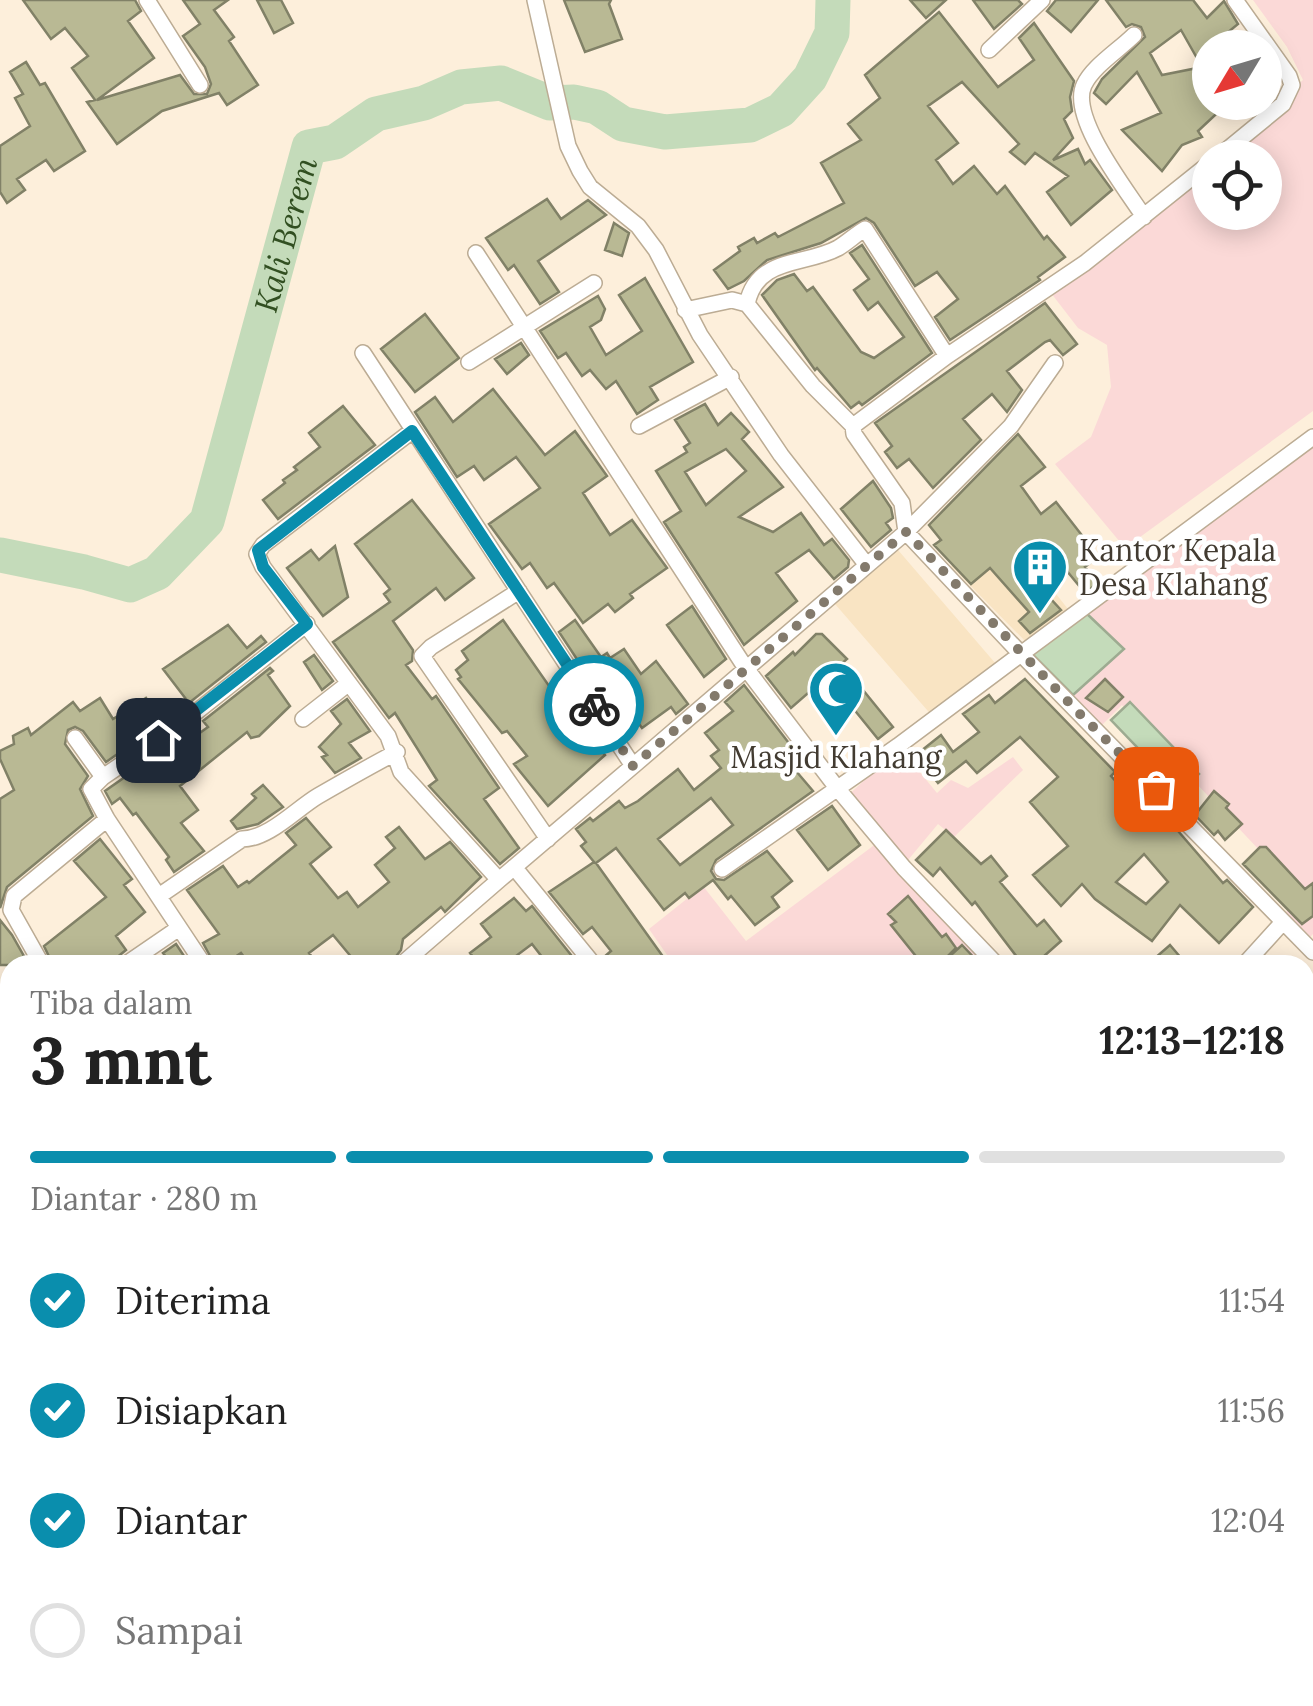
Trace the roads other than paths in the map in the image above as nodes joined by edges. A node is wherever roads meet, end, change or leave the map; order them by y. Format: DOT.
graph roads {
  1 [pos="147,0"];
  2 [pos="535,0"];
  3 [pos="1042,0"];
  4 [pos="1235,0"];
  5 [pos="1134,36"];
  6 [pos="989,50"];
  7 [pos="200,85"];
  8 [pos="1239,140"];
  9 [pos="1192,178"];
  10 [pos="1144,217"];
  11 [pos="476,253"];
  12 [pos="594,283"];
  13 [pos="747,304"];
  14 [pos="685,310"];
  15 [pos="524,326"];
  16 [pos="363,354"];
  17 [pos="947,356"];
  18 [pos="469,362"];
  19 [pos="1055,363"];
  20 [pos="731,377"];
  21 [pos="639,426"];
  22 [pos="853,426"];
  23 [pos="412,431"];
  24 [pos="1313,437"];
  25 [pos="906,532"];
  26 [pos="866,564"];
  27 [pos="519,590"];
  28 [pos="307,624"];
  29 [pos="1021,654"];
  30 [pos="745,668"];
  31 [pos="350,683"];
  32 [pos="303,719"];
  33 [pos="75,738"];
  34 [pos="396,752"];
  35 [pos="633,766"];
  36 [pos="104,778"];
  37 [pos="837,788"];
  38 [pos="107,819"];
  39 [pos="548,839"];
  40 [pos="514,867"];
  41 [pos="722,869"];
  42 [pos="498,880"];
  43 [pos="158,896"];
  44 [pos="1283,922"];
  45 [pos="179,928"];
  46 [pos="1313,952"];
  47 [pos="36,955"];
  48 [pos="140,955"];
  49 [pos="197,955"];
  50 [pos="412,955"];
  51 [pos="586,955"];
  52 [pos="987,955"];
  53 [pos="1253,955"];
  1 -- 7 [label="street"];
  2 -- 14 [label="street"];
  3 -- 6 [label="street"];
  4 -- 8 [label="street"];
  5 -- 10 [label="street"];
  9 -- 10 [label="street"];
  10 -- 17 [label="street"];
  11 -- 15 [label="street"];
  12 -- 15 [label="street"];
  13 -- 14 [label="street"];
  13 -- 17 [label="street"];
  13 -- 22 [label="street"];
  14 -- 20 [label="street"];
  15 -- 18 [label="street"];
  15 -- 30 [label="street"];
  16 -- 23 [label="street"];
  17 -- 22 [label="street"];
  19 -- 25 [label="street"];
  20 -- 21 [label="street"];
  20 -- 26 [label="street"];
  22 -- 25 [label="street"];
  23 -- 27 [label="street"];
  23 -- 28 [label="street"];
  24 -- 29 [label="street"];
  25 -- 26 [label="street"];
  25 -- 29 [label="street"];
  26 -- 30 [label="street"];
  27 -- 35 [label="street"];
  27 -- 39 [label="street"];
  28 -- 31 [label="street"];
  28 -- 36 [label="street"];
  29 -- 37 [label="street"];
  29 -- 44 [label="street"];
  30 -- 35 [label="street"];
  30 -- 37 [label="street"];
  31 -- 32 [label="street"];
  31 -- 34 [label="street"];
  33 -- 36 [label="street"];
  34 -- 42 [label="street"];
  34 -- 43 [label="street"];
  35 -- 39 [label="street"];
  36 -- 38 [label="street"];
  37 -- 41 [label="street"];
  37 -- 52 [label="street"];
  38 -- 43 [label="street"];
  38 -- 47 [label="street"];
  39 -- 40 [label="street"];
  40 -- 42 [label="street"];
  40 -- 51 [label="street"];
  42 -- 50 [label="street"];
  43 -- 45 [label="street"];
  44 -- 46 [label="street"];
  44 -- 53 [label="street"];
  45 -- 48 [label="street"];
  45 -- 49 [label="street"];
}
